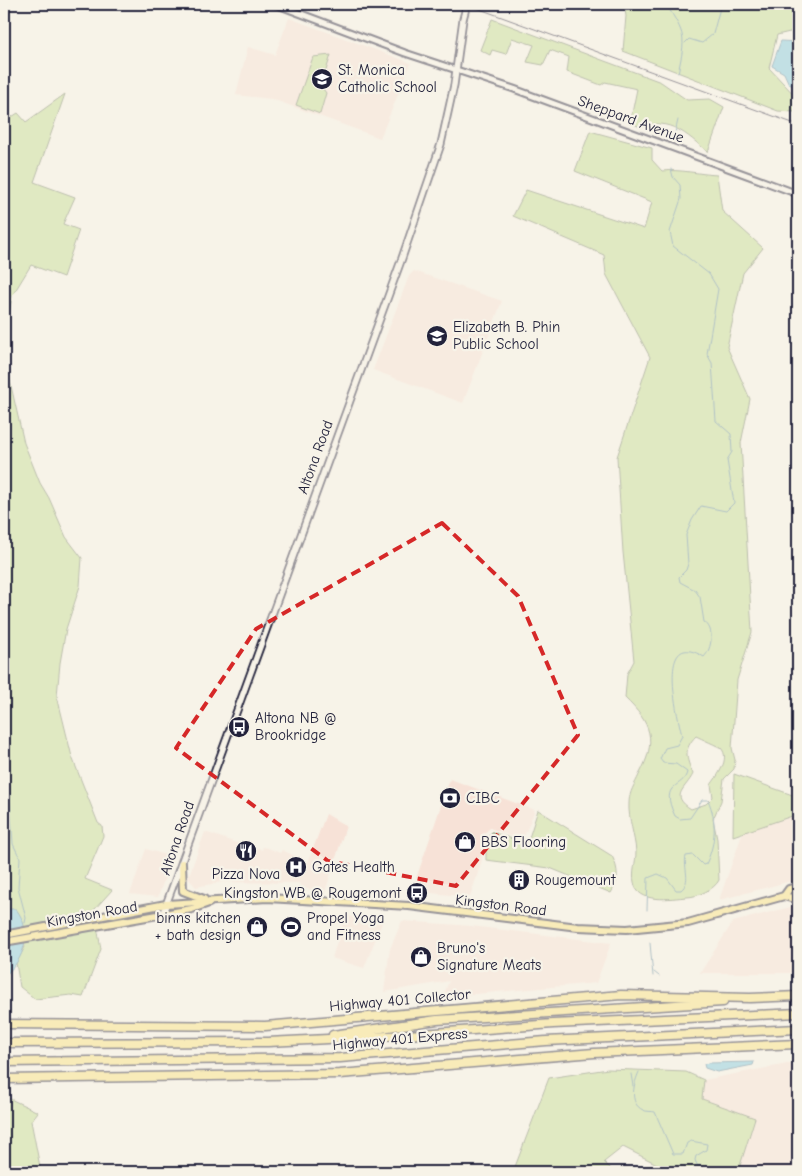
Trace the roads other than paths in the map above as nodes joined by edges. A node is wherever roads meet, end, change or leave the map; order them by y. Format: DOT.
graph roads {
  1 [pos="275,4"];
  2 [pos="468,4"];
  3 [pos="454,70"];
  4 [pos="798,194"];
  5 [pos="182,863"];
  6 [pos="798,886"];
  7 [pos="784,896"];
  8 [pos="798,896"];
  9 [pos="212,901"];
  10 [pos="166,904"];
  11 [pos="163,913"];
  12 [pos="85,923"];
  13 [pos="4,935"];
  14 [pos="22,935"];
  15 [pos="4,942"];
  16 [pos="798,996"];
  17 [pos="750,998"];
  18 [pos="798,1013"];
  19 [pos="4,1024"];
  20 [pos="798,1029"];
  21 [pos="314,1038"];
  22 [pos="4,1044"];
  23 [pos="798,1044"];
  24 [pos="4,1062"];
  25 [pos="4,1079"];
  1 -- 3 [label="street, Sheppard Avenue"];
  2 -- 3 [label="main road, Altona Road, bridge"];
  3 -- 4 [label="street, Sheppard Avenue"];
  3 -- 5 [label="main road, Altona Road"];
  5 -- 9 [label="main road"];
  5 -- 10 [label="main road, Altona Road"];
  6 -- 7 [label="main road, Kingston Road"];
  7 -- 8 [label="main road, Kingston Road"];
  7 -- 9 [label="main road, Kingston Road"];
  9 -- 10 [label="main road, Kingston Road"];
  9 -- 11 [label="main road, Kingston Road"];
  10 -- 11 [label="main road, Altona Road"];
  10 -- 12 [label="main road, Kingston Road"];
  11 -- 12 [label="main road, Kingston Road"];
  12 -- 14 [label="main road, Kingston Road"];
  13 -- 14 [label="main road, Kingston Road"];
  14 -- 15 [label="main road, Kingston Road"];
  16 -- 17 [label="highway, Highway 401 Collector"];
  17 -- 19 [label="highway, Highway 401 Collector"];
  17 -- 21 [label="highway"];
  18 -- 21 [label="highway, Highway 401 Express"];
  20 -- 24 [label="highway, Highway 401 Express"];
  21 -- 22 [label="highway, Highway 401 Express"];
  23 -- 25 [label="highway"];
}
